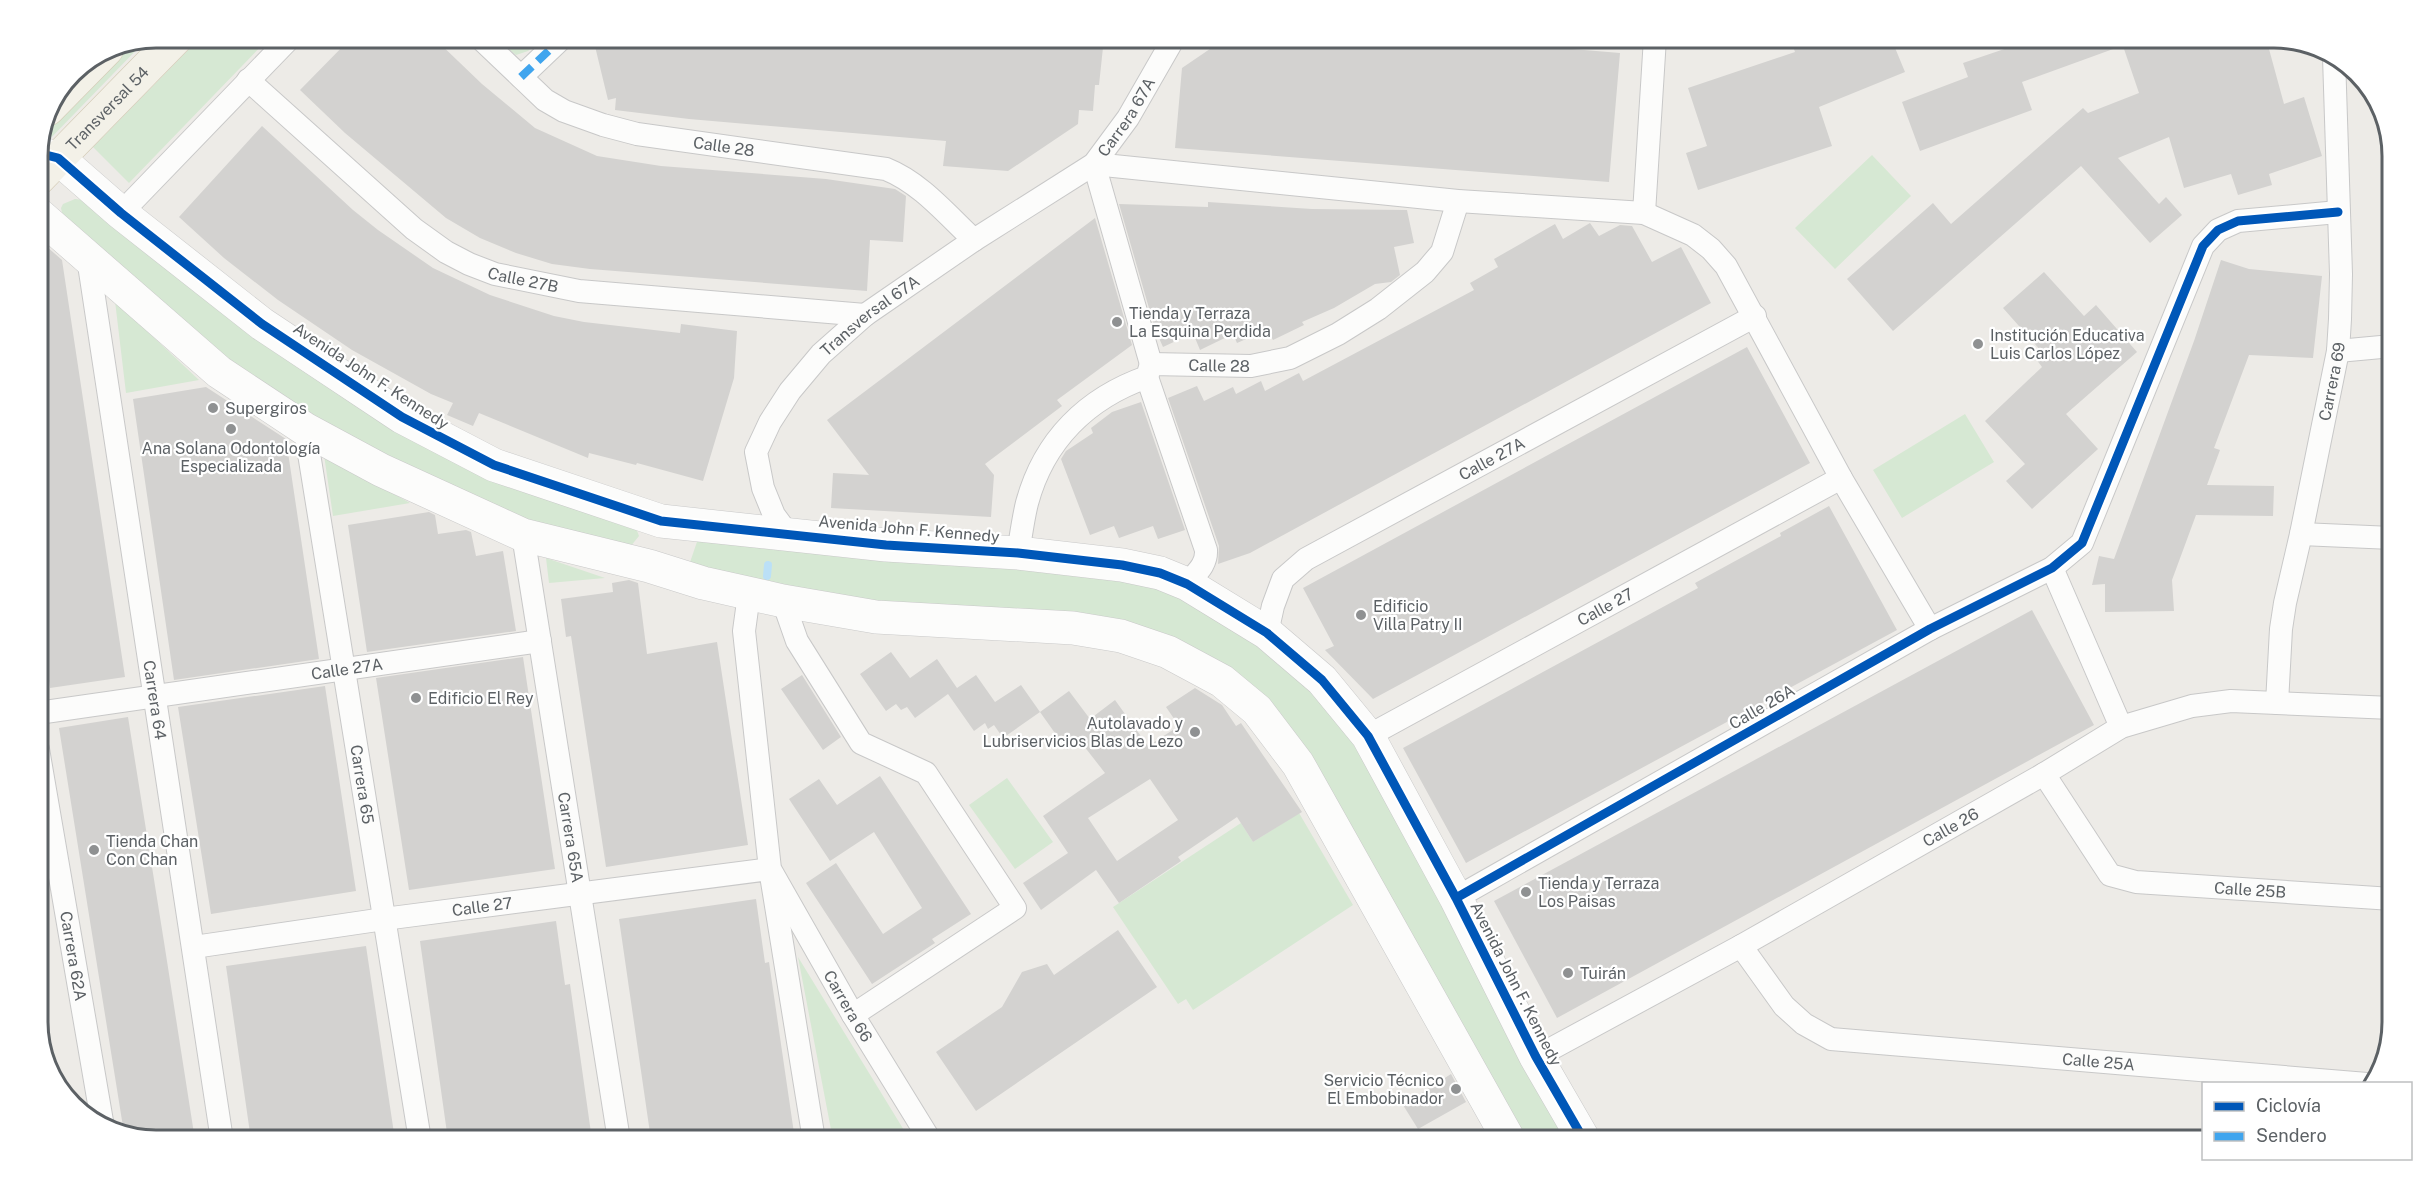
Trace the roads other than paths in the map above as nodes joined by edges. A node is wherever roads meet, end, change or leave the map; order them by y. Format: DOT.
graph roads {
  1 [pos="166,48"];
  2 [pos="280,48"];
  3 [pos="490,48"];
  4 [pos="551,48"];
  5 [pos="1168,48"];
  6 [pos="1653,48"];
  7 [pos="2334,66"];
  8 [pos="520,77"];
  9 [pos="248,80"];
  10 [pos="48,161"];
  11 [pos="1094,164"];
  12 [pos="48,166"];
  13 [pos="1458,201"];
  14 [pos="2338,212"];
  15 [pos="121,213"];
  16 [pos="1644,213"];
  17 [pos="48,223"];
  18 [pos="974,240"];
  19 [pos="88,258"];
  20 [pos="865,315"];
  21 [pos="1755,316"];
  22 [pos="2382,347"];
  23 [pos="2337,351"];
  24 [pos="1149,371"];
  25 [pos="305,429"];
  26 [pos="1841,478"];
  27 [pos="661,521"];
  28 [pos="775,533"];
  29 [pos="2301,534"];
  30 [pos="523,535"];
  31 [pos="2382,538"];
  32 [pos="1018,553"];
  33 [pos="649,566"];
  34 [pos="2052,567"];
  35 [pos="1187,584"];
  36 [pos="746,593"];
  37 [pos="783,601"];
  38 [pos="1930,629"];
  39 [pos="1267,633"];
  40 [pos="540,640"];
  41 [pos="344,669"];
  42 [pos="154,696"];
  43 [pos="2277,703"];
  44 [pos="2382,708"];
  45 [pos="48,712"];
  46 [pos="2121,727"];
  47 [pos="1368,736"];
  48 [pos="2044,774"];
  49 [pos="48,857"];
  50 [pos="770,870"];
  51 [pos="581,894"];
  52 [pos="1455,898"];
  53 [pos="2382,898"];
  54 [pos="384,919"];
  55 [pos="1742,946"];
  56 [pos="194,947"];
  57 [pos="853,1015"];
  58 [pos="1536,1057"];
  59 [pos="2355,1082"];
  60 [pos="100,1115"];
  61 [pos="221,1130"];
  62 [pos="418,1130"];
  63 [pos="617,1130"];
  64 [pos="812,1130"];
  65 [pos="924,1130"];
  66 [pos="1503,1130"];
  67 [pos="1578,1130"];
  1 -- 10 [label="main road, Transversal 54"];
  2 -- 9 [label="street"];
  3 -- 8 [label="street, Calle 28"];
  4 -- 8 [label="street"];
  5 -- 11 [label="street, Carrera 67A"];
  6 -- 16 [label="street"];
  7 -- 14 [label="street, Carrera 69"];
  8 -- 18 [label="street, Calle 28"];
  9 -- 15 [label="street"];
  9 -- 20 [label="street, Calle 27B"];
  11 -- 13 [label="street"];
  11 -- 18 [label="street, Transversal 67A"];
  11 -- 24 [label="street"];
  12 -- 15 [label="street, Avenida John F. Kennedy"];
  13 -- 16 [label="street"];
  13 -- 24 [label="street, Calle 28"];
  14 -- 23 [label="street, Carrera 69"];
  14 -- 34 [label="street, Calle 26A"];
  15 -- 27 [label="street, Avenida John F. Kennedy"];
  16 -- 21 [label="street"];
  17 -- 19 [label="street"];
  18 -- 20 [label="street, Transversal 67A"];
  19 -- 25 [label="street"];
  19 -- 42 [label="street, Carrera 64"];
  20 -- 28 [label="street, Transversal 67A"];
  21 -- 26 [label="street"];
  21 -- 39 [label="street, Calle 27A"];
  22 -- 23 [label="street"];
  23 -- 29 [label="street, Carrera 69"];
  24 -- 32 [label="street, Calle 28"];
  24 -- 35 [label="street"];
  25 -- 30 [label="street"];
  25 -- 41 [label="street, Carrera 65"];
  26 -- 38 [label="street"];
  26 -- 47 [label="street, Calle 27"];
  27 -- 28 [label="street, Avenida John F. Kennedy"];
  27 -- 33 [label="street"];
  28 -- 32 [label="street, Avenida John F. Kennedy"];
  29 -- 31 [label="street"];
  29 -- 43 [label="street, Carrera 69"];
  30 -- 33 [label="street"];
  30 -- 40 [label="street, Carrera 65A"];
  32 -- 35 [label="street, Avenida John F. Kennedy"];
  33 -- 36 [label="street"];
  34 -- 38 [label="street, Calle 26A"];
  34 -- 46 [label="street"];
  35 -- 39 [label="street, Avenida John F. Kennedy"];
  36 -- 37 [label="street"];
  36 -- 50 [label="street, Carrera 66"];
  37 -- 57 [label="street"];
  37 -- 66 [label="street"];
  38 -- 52 [label="street, Calle 26A"];
  39 -- 47 [label="street, Avenida John F. Kennedy"];
  40 -- 41 [label="street, Calle 27A"];
  40 -- 51 [label="street, Carrera 65A"];
  41 -- 42 [label="street, Calle 27A"];
  41 -- 54 [label="street, Carrera 65"];
  42 -- 45 [label="street, Calle 27A"];
  42 -- 56 [label="street, Carrera 64"];
  43 -- 44 [label="street, Calle 26"];
  43 -- 46 [label="street, Calle 26"];
  46 -- 48 [label="street, Calle 26"];
  47 -- 52 [label="street, Avenida John F. Kennedy"];
  48 -- 53 [label="street, Calle 25B"];
  48 -- 55 [label="street, Calle 26"];
  49 -- 60 [label="street, Carrera 62A"];
  50 -- 51 [label="street, Calle 27"];
  50 -- 57 [label="street, Carrera 66"];
  50 -- 64 [label="street, Carrera 66"];
  51 -- 54 [label="street, Calle 27"];
  51 -- 63 [label="street, Carrera 65A"];
  52 -- 58 [label="street, Avenida John F. Kennedy"];
  54 -- 56 [label="street, Calle 27"];
  54 -- 62 [label="street, Carrera 65"];
  55 -- 58 [label="street, Calle 26"];
  55 -- 59 [label="street, Calle 25A"];
  56 -- 61 [label="street, Carrera 64"];
  57 -- 65 [label="street, Carrera 66"];
  58 -- 67 [label="street, Avenida John F. Kennedy"];
}
